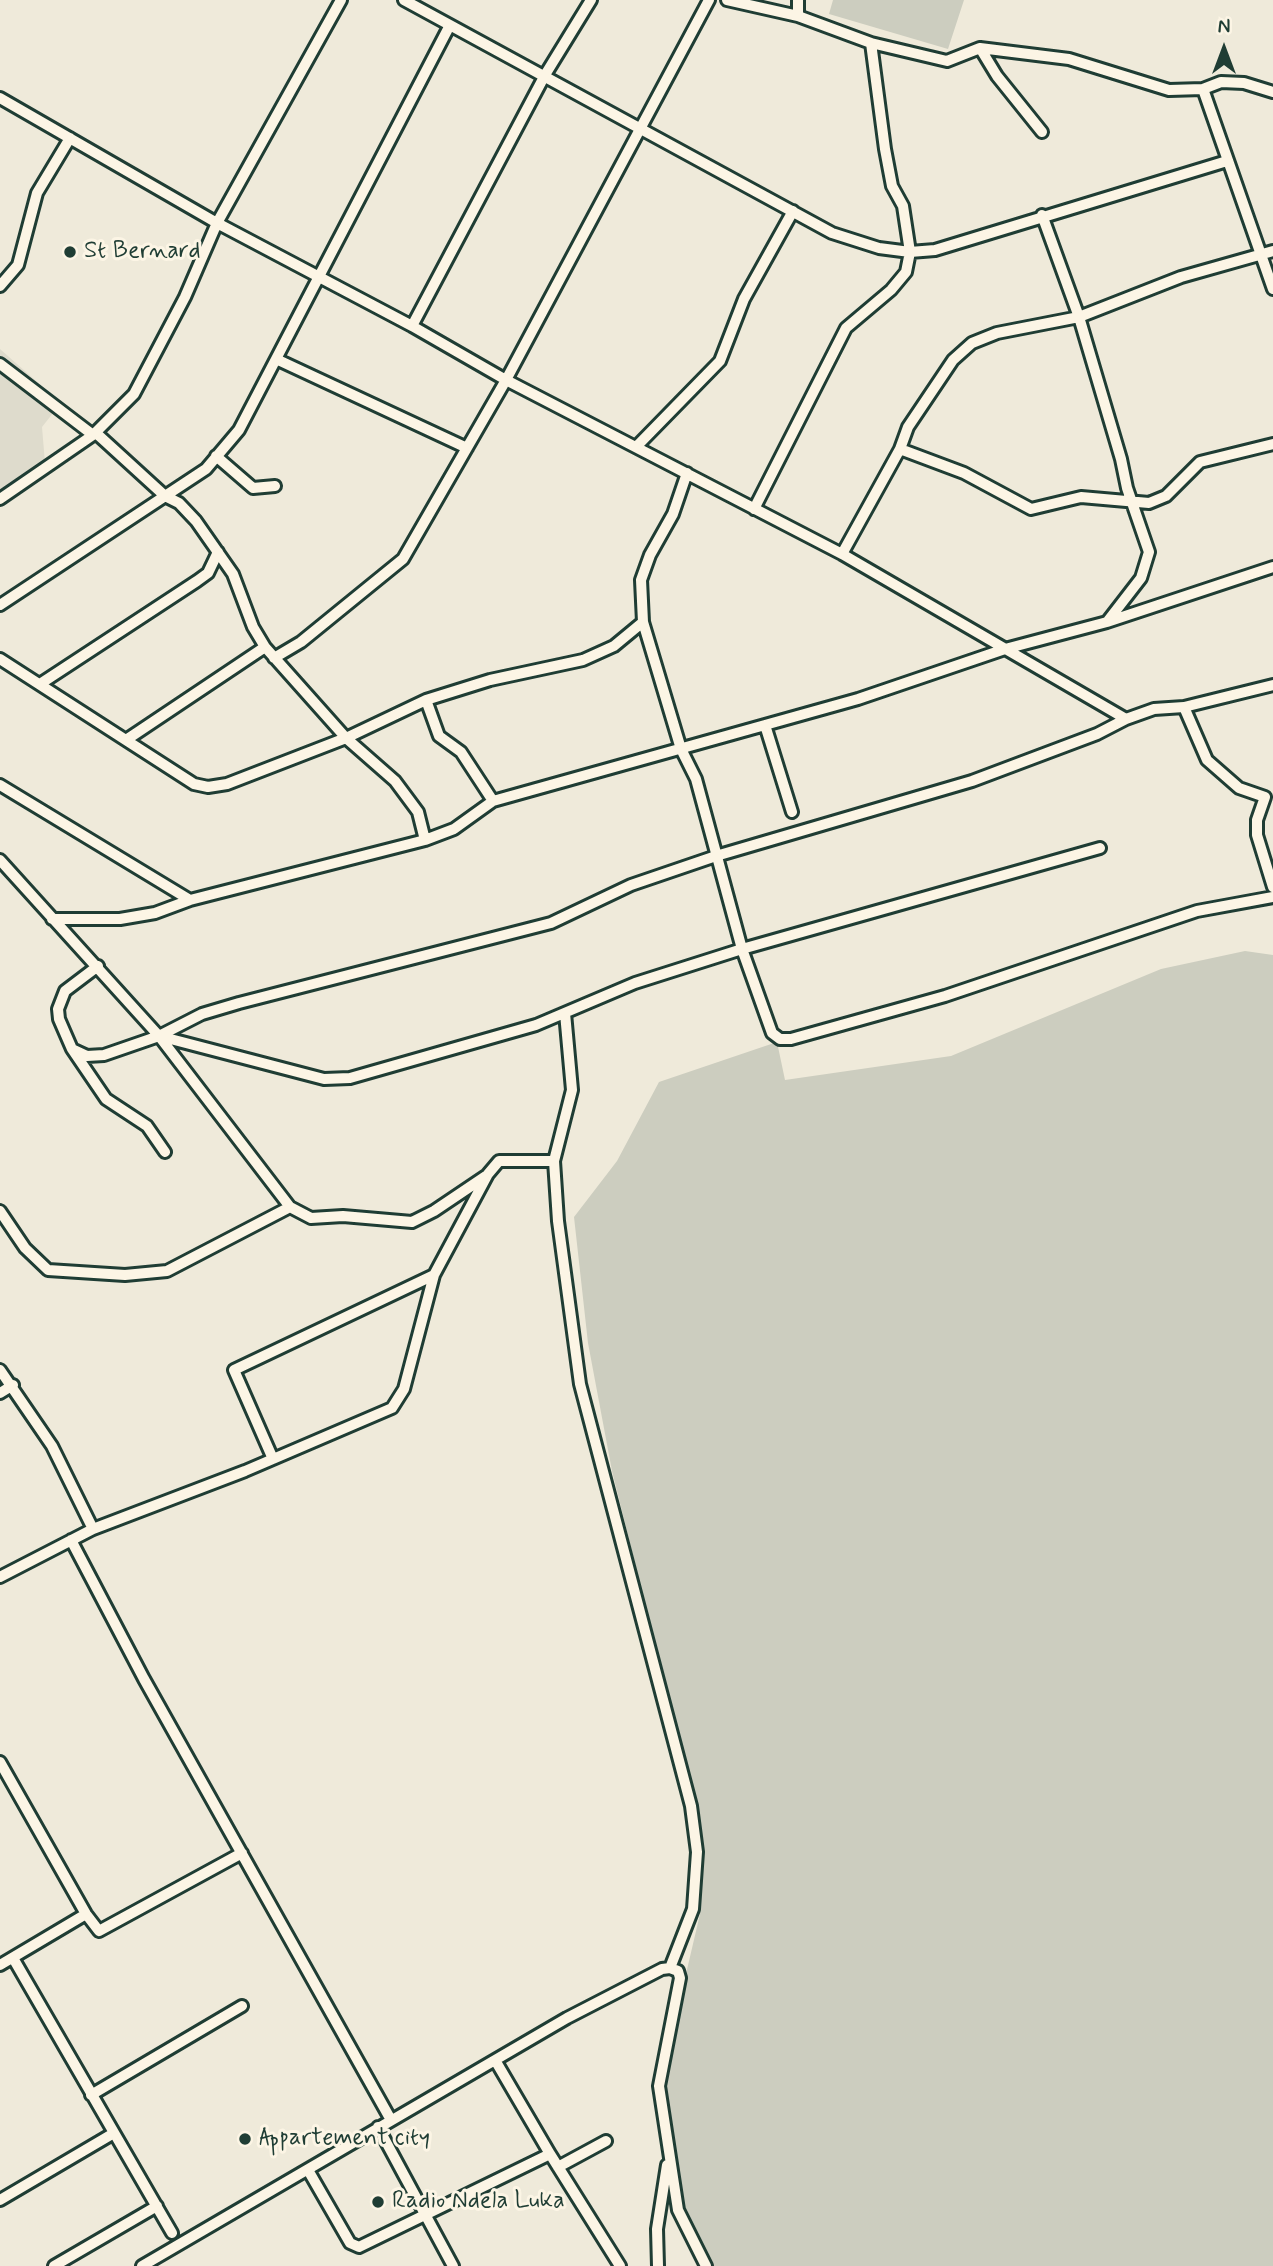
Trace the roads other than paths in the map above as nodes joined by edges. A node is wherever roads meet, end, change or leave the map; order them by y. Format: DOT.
graph roads {
  1 [pos="341,0"];
  2 [pos="404,0"];
  3 [pos="591,0"];
  4 [pos="709,0"];
  5 [pos="727,0"];
  6 [pos="798,0"];
  7 [pos="798,16"];
  8 [pos="450,26"];
  9 [pos="871,43"];
  10 [pos="980,48"];
  11 [pos="545,75"];
  12 [pos="1203,89"];
  13 [pos="1273,92"];
  14 [pos="0,99"];
  15 [pos="640,127"];
  16 [pos="1042,132"];
  17 [pos="70,138"];
  18 [pos="1227,161"];
  19 [pos="793,211"];
  20 [pos="1042,215"];
  21 [pos="217,223"];
  22 [pos="1268,252"];
  23 [pos="910,253"];
  24 [pos="319,276"];
  25 [pos="0,286"];
  26 [pos="1273,289"];
  27 [pos="1079,317"];
  28 [pos="412,326"];
  29 [pos="276,359"];
  30 [pos="0,364"];
  31 [pos="506,380"];
  32 [pos="94,434"];
  33 [pos="1273,444"];
  34 [pos="636,447"];
  35 [pos="467,449"];
  36 [pos="900,449"];
  37 [pos="216,456"];
  38 [pos="687,473"];
  39 [pos="275,486"];
  40 [pos="165,496"];
  41 [pos="0,499"];
  42 [pos="1131,500"];
  43 [pos="754,509"];
  44 [pos="218,552"];
  45 [pos="842,554"];
  46 [pos="1273,567"];
  47 [pos="0,605"];
  48 [pos="643,622"];
  49 [pos="1107,622"];
  50 [pos="265,647"];
  51 [pos="1006,649"];
  52 [pos="274,658"];
  53 [pos="0,659"];
  54 [pos="40,684"];
  55 [pos="1273,685"];
  56 [pos="426,700"];
  57 [pos="1184,707"];
  58 [pos="1126,719"];
  59 [pos="765,726"];
  60 [pos="346,738"];
  61 [pos="126,740"];
  62 [pos="681,749"];
  63 [pos="0,785"];
  64 [pos="1269,797"];
  65 [pos="493,801"];
  66 [pos="792,812"];
  67 [pos="425,840"];
  68 [pos="1100,848"];
  69 [pos="716,856"];
  70 [pos="0,860"];
  71 [pos="1273,887"];
  72 [pos="1273,897"];
  73 [pos="190,900"];
  74 [pos="52,919"];
  75 [pos="742,949"];
  76 [pos="98,966"];
  77 [pos="565,1013"];
  78 [pos="159,1036"];
  79 [pos="72,1049"];
  80 [pos="165,1152"];
  81 [pos="554,1161"];
  82 [pos="488,1174"];
  83 [pos="290,1207"];
  84 [pos="0,1211"];
  85 [pos="434,1275"];
  86 [pos="0,1370"];
  87 [pos="13,1385"];
  88 [pos="0,1393"];
  89 [pos="273,1459"];
  90 [pos="93,1529"];
  91 [pos="71,1540"];
  92 [pos="0,1577"];
  93 [pos="0,1762"];
  94 [pos="242,1853"];
  95 [pos="86,1914"];
  96 [pos="13,1958"];
  97 [pos="0,1965"];
  98 [pos="670,1968"];
  99 [pos="242,2006"];
  100 [pos="495,2060"];
  101 [pos="90,2095"];
  102 [pos="391,2120"];
  103 [pos="378,2127"];
  104 [pos="114,2133"];
  105 [pos="606,2141"];
  106 [pos="669,2152"];
  107 [pos="550,2154"];
  108 [pos="558,2167"];
  109 [pos="308,2170"];
  110 [pos="0,2200"];
  111 [pos="158,2206"];
  112 [pos="425,2214"];
  113 [pos="172,2233"];
  114 [pos="54,2266"];
  115 [pos="142,2266"];
  116 [pos="453,2266"];
  117 [pos="620,2266"];
  118 [pos="658,2266"];
  119 [pos="706,2266"];
  1 -- 21 [label="street"];
  2 -- 8 [label="street"];
  3 -- 11 [label="street"];
  4 -- 15 [label="street"];
  5 -- 7 [label="street"];
  6 -- 7 [label="street"];
  7 -- 9 [label="street"];
  8 -- 11 [label="street"];
  8 -- 24 [label="street"];
  9 -- 10 [label="street"];
  9 -- 23 [label="street"];
  10 -- 12 [label="street"];
  10 -- 16 [label="street"];
  11 -- 15 [label="street"];
  11 -- 28 [label="street"];
  12 -- 13 [label="street"];
  12 -- 18 [label="street"];
  14 -- 17 [label="street"];
  15 -- 19 [label="street"];
  15 -- 31 [label="street"];
  17 -- 21 [label="street"];
  17 -- 25 [label="street"];
  18 -- 20 [label="street"];
  18 -- 22 [label="street"];
  19 -- 23 [label="street"];
  19 -- 34 [label="street"];
  20 -- 23 [label="street"];
  20 -- 27 [label="street"];
  21 -- 24 [label="street"];
  21 -- 32 [label="street"];
  22 -- 26 [label="street"];
  22 -- 27 [label="street"];
  23 -- 43 [label="street"];
  24 -- 28 [label="street"];
  24 -- 29 [label="street"];
  27 -- 36 [label="street"];
  27 -- 42 [label="street"];
  28 -- 31 [label="street"];
  29 -- 35 [label="street"];
  29 -- 37 [label="street"];
  30 -- 32 [label="street"];
  31 -- 34 [label="street"];
  31 -- 35 [label="street"];
  32 -- 40 [label="street"];
  32 -- 41 [label="street"];
  33 -- 42 [label="street"];
  34 -- 38 [label="street"];
  35 -- 52 [label="street"];
  36 -- 42 [label="street"];
  36 -- 45 [label="street"];
  37 -- 39 [label="street"];
  37 -- 40 [label="street"];
  38 -- 43 [label="street"];
  38 -- 48 [label="street"];
  40 -- 44 [label="street"];
  40 -- 47 [label="street"];
  42 -- 49 [label="street"];
  43 -- 45 [label="street"];
  44 -- 50 [label="street"];
  44 -- 54 [label="street"];
  45 -- 51 [label="street"];
  46 -- 49 [label="street"];
  48 -- 56 [label="street"];
  48 -- 62 [label="street"];
  49 -- 51 [label="street"];
  50 -- 52 [label="street"];
  50 -- 61 [label="street"];
  51 -- 58 [label="street"];
  51 -- 59 [label="street"];
  52 -- 60 [label="street"];
  53 -- 54 [label="street"];
  54 -- 61 [label="street"];
  55 -- 57 [label="street"];
  56 -- 60 [label="street"];
  56 -- 65 [label="street"];
  57 -- 58 [label="street"];
  57 -- 64 [label="street"];
  58 -- 69 [label="street"];
  59 -- 62 [label="street"];
  59 -- 66 [label="street"];
  60 -- 61 [label="street"];
  60 -- 67 [label="street"];
  62 -- 65 [label="street"];
  62 -- 69 [label="street"];
  63 -- 73 [label="street"];
  64 -- 71 [label="street"];
  65 -- 67 [label="street"];
  67 -- 73 [label="street"];
  68 -- 75 [label="street"];
  69 -- 75 [label="street"];
  69 -- 78 [label="street"];
  70 -- 74 [label="street"];
  72 -- 75 [label="street"];
  73 -- 74 [label="street"];
  74 -- 76 [label="street"];
  75 -- 77 [label="street"];
  76 -- 78 [label="street"];
  76 -- 79 [label="street"];
  77 -- 78 [label="street"];
  77 -- 81 [label="street"];
  78 -- 79 [label="street"];
  78 -- 83 [label="street"];
  79 -- 80 [label="street"];
  81 -- 82 [label="street"];
  81 -- 98 [label="street"];
  82 -- 83 [label="street"];
  82 -- 85 [label="street"];
  83 -- 84 [label="street"];
  85 -- 89 [label="street"];
  85 -- 89 [label="street"];
  86 -- 87 [label="street"];
  87 -- 88 [label="street"];
  87 -- 90 [label="street"];
  89 -- 90 [label="street"];
  90 -- 91 [label="street"];
  91 -- 92 [label="street"];
  91 -- 94 [label="street"];
  93 -- 95 [label="street"];
  94 -- 95 [label="street"];
  94 -- 102 [label="street"];
  95 -- 96 [label="street"];
  96 -- 97 [label="street"];
  96 -- 101 [label="street"];
  98 -- 100 [label="street"];
  98 -- 106 [label="street"];
  99 -- 101 [label="street"];
  100 -- 102 [label="street"];
  100 -- 107 [label="street"];
  101 -- 104 [label="street"];
  102 -- 103 [label="street"];
  103 -- 109 [label="street"];
  103 -- 112 [label="street"];
  104 -- 110 [label="street"];
  104 -- 111 [label="street"];
  105 -- 108 [label="street"];
  106 -- 118 [label="street"];
  106 -- 119 [label="street"];
  107 -- 108 [label="street"];
  107 -- 112 [label="street"];
  108 -- 117 [label="street"];
  109 -- 112 [label="street"];
  109 -- 115 [label="street"];
  111 -- 113 [label="street"];
  111 -- 114 [label="street"];
  112 -- 116 [label="street"];
}
